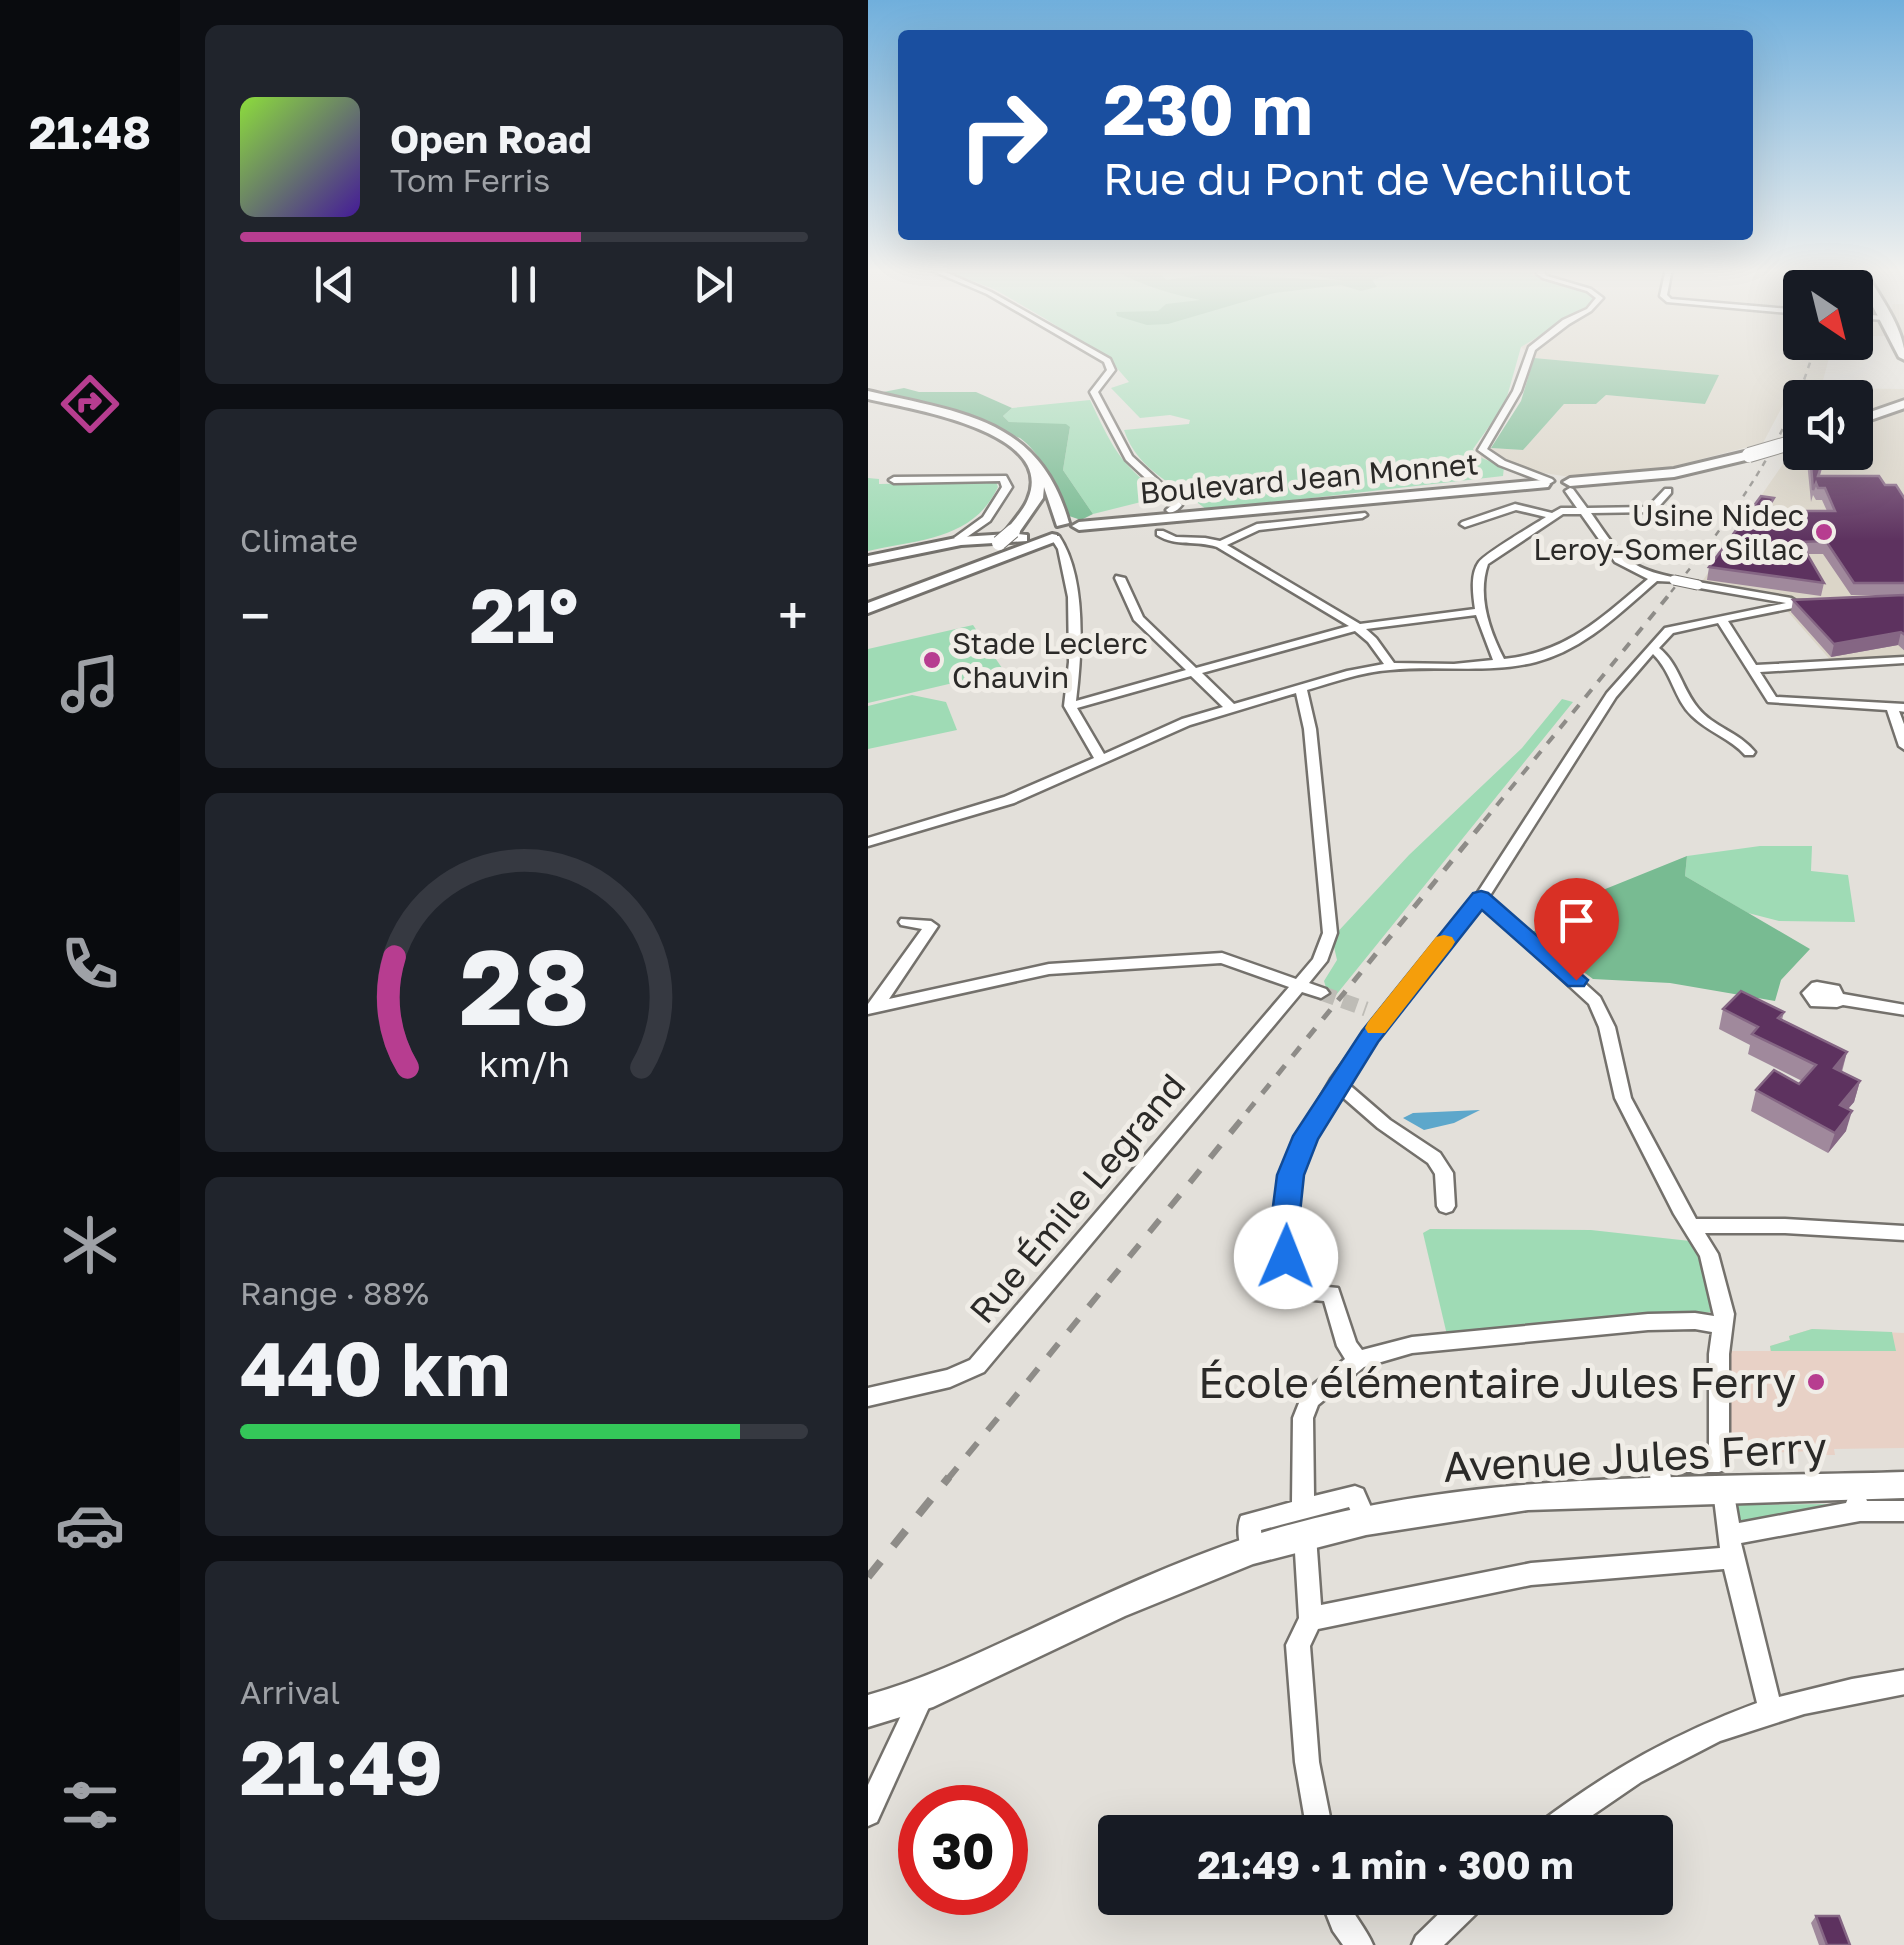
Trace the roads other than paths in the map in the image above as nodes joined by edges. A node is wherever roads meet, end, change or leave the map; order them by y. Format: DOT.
graph roads {
  1 [pos="1102,359"];
  2 [pos="1528,359"];
  3 [pos="868,397"];
  4 [pos="1904,406"];
  5 [pos="1873,417"];
  6 [pos="1783,446"];
  7 [pos="1039,470"];
  8 [pos="894,480"];
  9 [pos="1546,484"];
  10 [pos="1571,487"];
  11 [pos="1668,491"];
  12 [pos="1583,510"];
  13 [pos="1175,514"];
  14 [pos="1362,516"];
  15 [pos="1554,516"];
  16 [pos="1465,524"];
  17 [pos="1160,532"];
  18 [pos="1062,534"];
  19 [pos="968,536"];
  20 [pos="1002,537"];
  21 [pos="1220,545"];
  22 [pos="868,558"];
  23 [pos="1120,578"];
  24 [pos="1655,578"];
  25 [pos="1804,603"];
  26 [pos="1820,603"];
  27 [pos="868,606"];
  28 [pos="1482,611"];
  29 [pos="1720,618"];
  30 [pos="1360,628"];
  31 [pos="1651,648"];
  32 [pos="1904,660"];
  33 [pos="1501,664"];
  34 [pos="1390,666"];
  35 [pos="1752,670"];
  36 [pos="1192,672"];
  37 [pos="1301,687"];
  38 [pos="1070,706"];
  39 [pos="1231,708"];
  40 [pos="1898,708"];
  41 [pos="1904,746"];
  42 [pos="1749,752"];
  43 [pos="1100,758"];
  44 [pos="868,842"];
  45 [pos="1481,898"];
  46 [pos="906,922"];
  47 [pos="1300,985"];
  48 [pos="1322,993"];
  49 [pos="1839,999"];
  50 [pos="872,1008"];
  51 [pos="1366,1009"];
  52 [pos="1904,1010"];
  53 [pos="1384,1018"];
  54 [pos="1337,1084"];
  55 [pos="1446,1206"];
  56 [pos="1694,1226"];
  57 [pos="1904,1233"];
  58 [pos="1722,1326"];
  59 [pos="1358,1360"];
  60 [pos="868,1397"];
  61 [pos="1904,1485"];
  62 [pos="1724,1490"];
  63 [pos="1662,1492"];
  64 [pos="1856,1498"];
  65 [pos="1904,1511"];
  66 [pos="1304,1523"];
  67 [pos="1732,1547"];
  68 [pos="1310,1619"];
  69 [pos="1904,1682"];
  70 [pos="922,1696"];
  71 [pos="1770,1708"];
  72 [pos="868,1711"];
  73 [pos="868,1813"];
  74 [pos="1317,1815"];
  75 [pos="1570,1815"];
  76 [pos="1340,1915"];
  77 [pos="1456,1915"];
  78 [pos="1360,1945"];
  79 [pos="1425,1945"];
  1 -- 13 [label="street"];
  2 -- 9 [label="street"];
  3 -- 7 [label="main road"];
  3 -- 20 [label="main road"];
  4 -- 5 [label="main road"];
  6 -- 10 [label="main road, bridge"];
  7 -- 18 [label="main road"];
  7 -- 20 [label="main road"];
  8 -- 19 [label="street"];
  9 -- 10 [label="main road"];
  9 -- 13 [label="main road, Boulevard Jean Monnet"];
  9 -- 18 [label="main road"];
  10 -- 12 [label="street"];
  11 -- 12 [label="street"];
  12 -- 15 [label="street"];
  12 -- 24 [label="street"];
  13 -- 18 [label="main road, Boulevard Jean Monnet"];
  14 -- 21 [label="street"];
  15 -- 16 [label="street"];
  15 -- 28 [label="street"];
  17 -- 21 [label="street"];
  18 -- 19 [label="main road"];
  18 -- 27 [label="main road"];
  18 -- 38 [label="street"];
  19 -- 22 [label="main road"];
  20 -- 27 [label="main road"];
  21 -- 30 [label="street"];
  23 -- 36 [label="street"];
  24 -- 25 [label="street, bridge"];
  24 -- 33 [label="street"];
  25 -- 26 [label="street"];
  25 -- 29 [label="street"];
  28 -- 30 [label="street"];
  28 -- 33 [label="street"];
  29 -- 31 [label="street"];
  29 -- 35 [label="street"];
  30 -- 34 [label="street"];
  30 -- 36 [label="street"];
  31 -- 42 [label="street"];
  31 -- 45 [label="street"];
  32 -- 35 [label="street"];
  33 -- 34 [label="street"];
  34 -- 37 [label="street"];
  35 -- 40 [label="street"];
  36 -- 38 [label="street"];
  36 -- 39 [label="street"];
  37 -- 39 [label="street"];
  37 -- 47 [label="street, Rue Émile Legrand"];
  38 -- 43 [label="street"];
  39 -- 43 [label="street"];
  40 -- 41 [label="street"];
  43 -- 44 [label="street"];
  45 -- 53 [label="street"];
  45 -- 56 [label="street"];
  46 -- 50 [label="street"];
  47 -- 48 [label="street"];
  47 -- 50 [label="street"];
  47 -- 60 [label="street, Rue Émile Legrand"];
  49 -- 52 [label="street"];
  51 -- 53 [label="street"];
  53 -- 54 [label="street"];
  54 -- 55 [label="street"];
  54 -- 59 [label="street"];
  56 -- 57 [label="street"];
  56 -- 58 [label="street"];
  58 -- 59 [label="street"];
  58 -- 63 [label="street"];
  59 -- 66 [label="street"];
  61 -- 64 [label="street, Avenue Jules Ferry"];
  62 -- 63 [label="street, Avenue Jules Ferry"];
  62 -- 64 [label="street, Avenue Jules Ferry"];
  62 -- 67 [label="street"];
  63 -- 66 [label="street, Avenue Jules Ferry"];
  64 -- 65 [label="street"];
  64 -- 67 [label="street"];
  66 -- 68 [label="street"];
  66 -- 70 [label="street, Avenue Jules Ferry"];
  67 -- 68 [label="street"];
  67 -- 71 [label="street"];
  68 -- 74 [label="street"];
  69 -- 71 [label="street"];
  70 -- 72 [label="street, Avenue Jules Ferry"];
  70 -- 73 [label="street"];
  71 -- 75 [label="street"];
  76 -- 78 [label="street"];
  77 -- 79 [label="street"];
}
